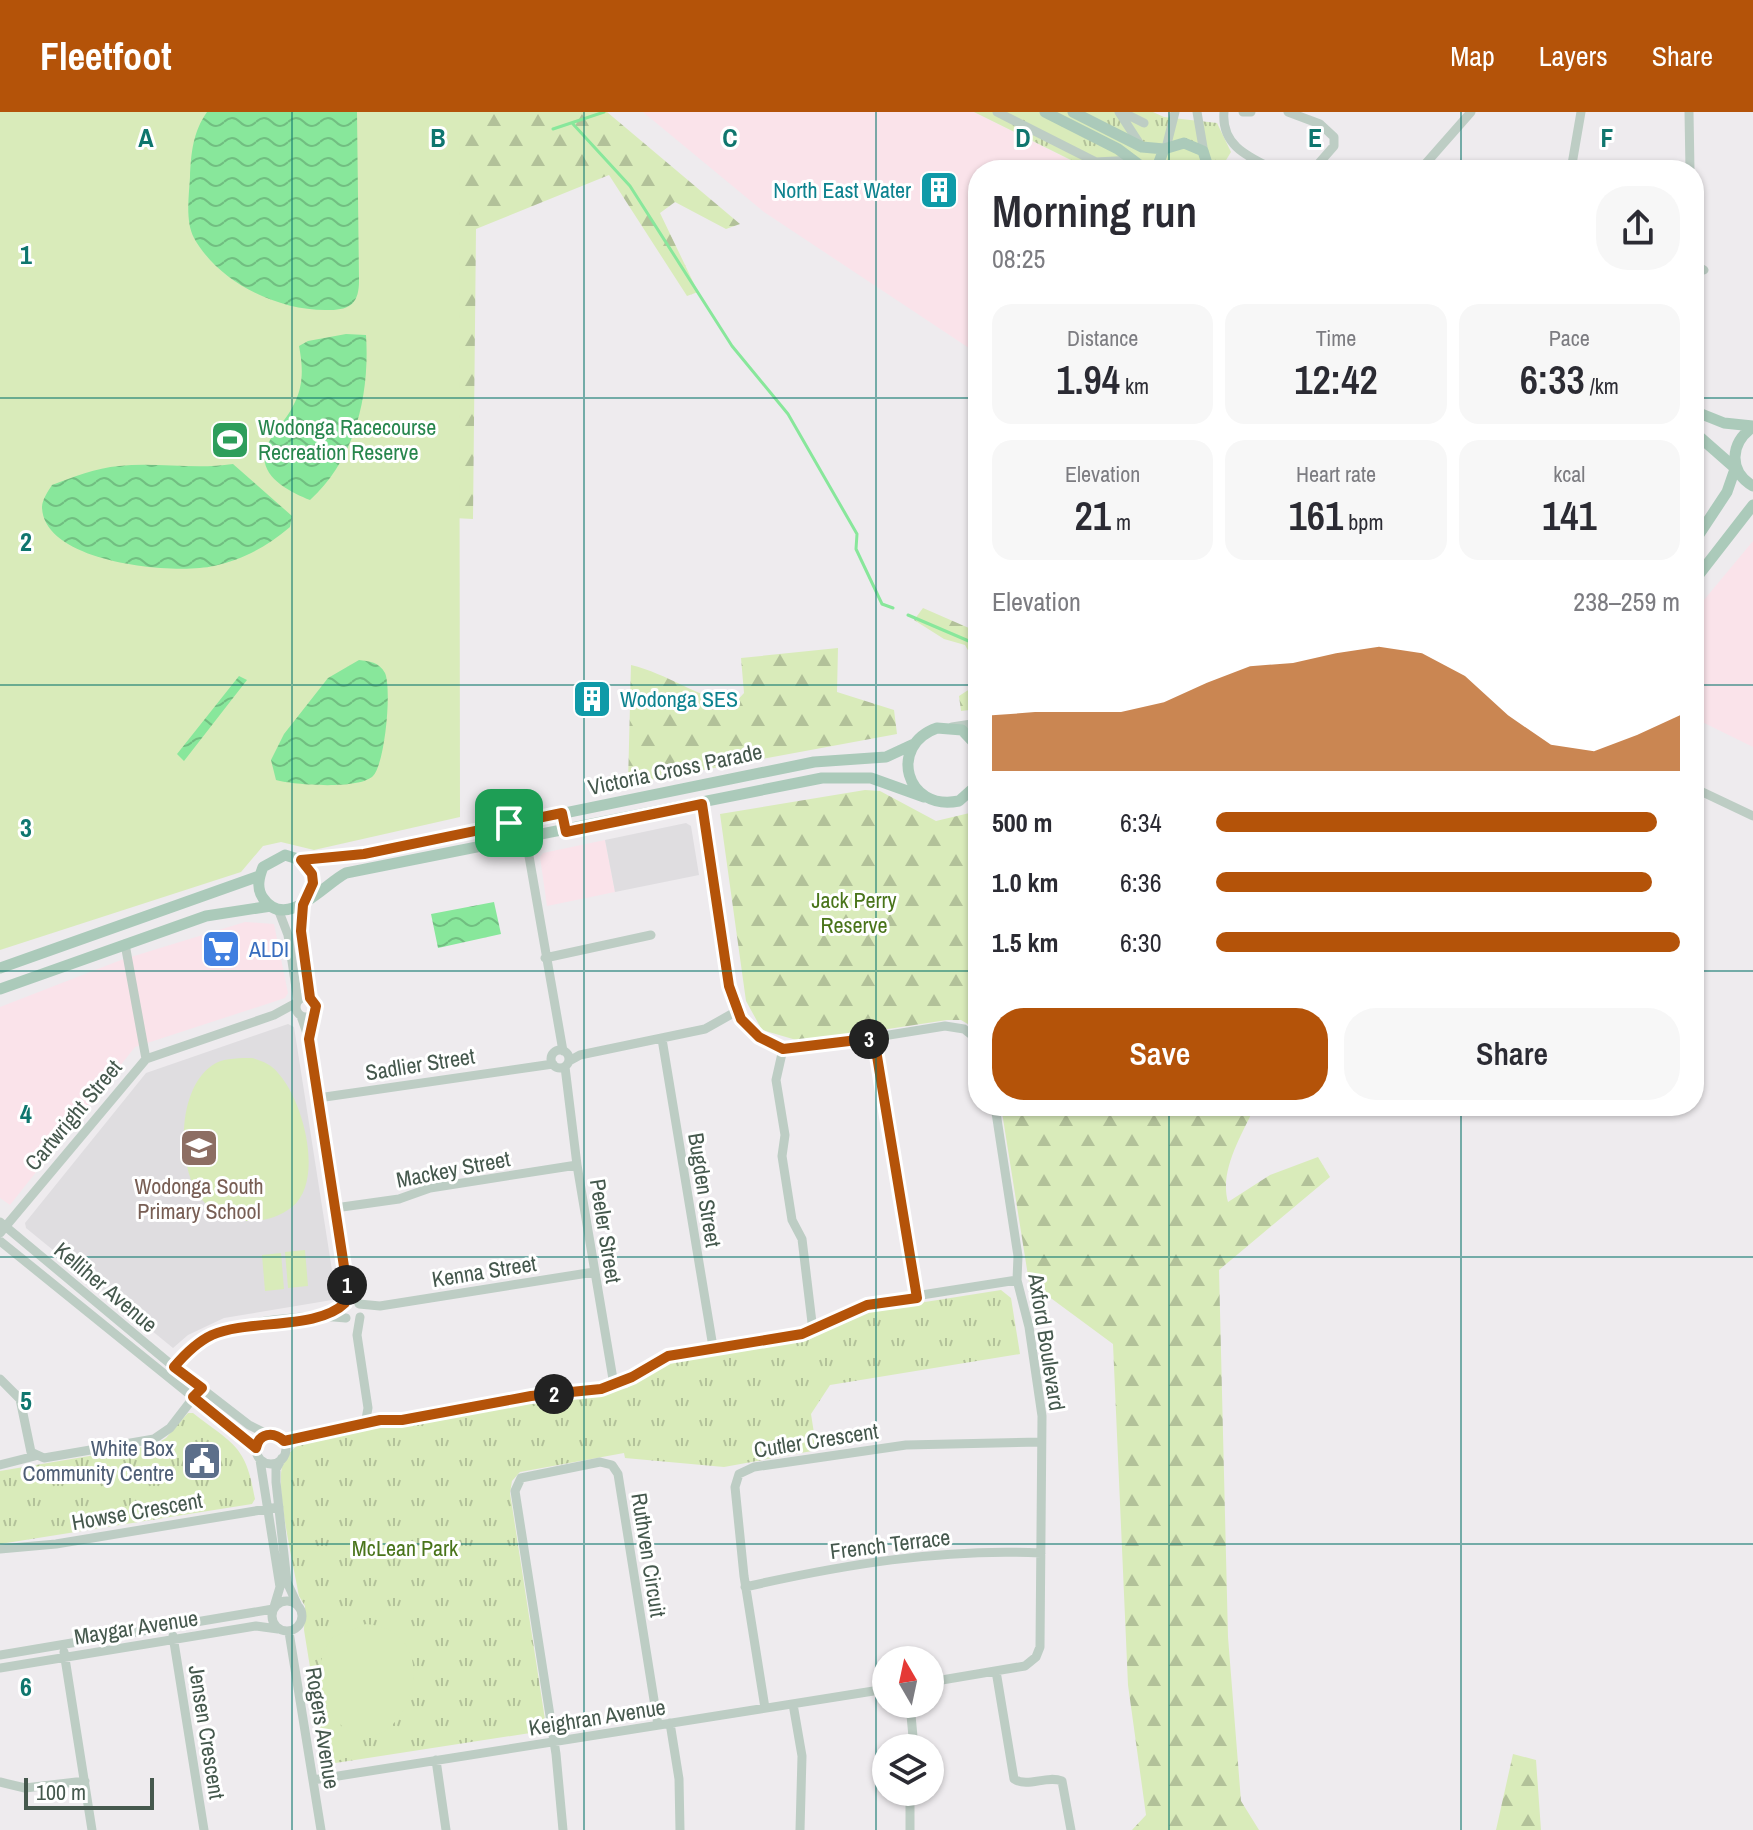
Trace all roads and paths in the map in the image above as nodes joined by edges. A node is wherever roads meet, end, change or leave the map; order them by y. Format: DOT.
graph roads {
  1 [pos="997,112"];
  2 [pos="1045,112"];
  3 [pos="1073,112"];
  4 [pos="1121,112"];
  5 [pos="1175,112"];
  6 [pos="1197,112"];
  7 [pos="1224,112"];
  8 [pos="1243,112"];
  9 [pos="1251,112"];
  10 [pos="1288,112"];
  11 [pos="1471,112"];
  12 [pos="1581,112"];
  13 [pos="1689,112"];
  14 [pos="1144,123"];
  15 [pos="1143,148"];
  16 [pos="1165,148"];
  17 [pos="1092,160"];
  18 [pos="1134,160"];
  19 [pos="1160,160"];
  20 [pos="1206,160"];
  21 [pos="1207,160"];
  22 [pos="1255,160"];
  23 [pos="1322,160"];
  24 [pos="1429,160"];
  25 [pos="1573,160"];
  26 [pos="1690,160"];
  27 [pos="1704,415"];
  28 [pos="1753,426"];
  29 [pos="1704,441"];
  30 [pos="1735,469"];
  31 [pos="1753,486"];
  32 [pos="1753,505"];
  33 [pos="1704,527"];
  34 [pos="1709,559"];
  35 [pos="1704,562"];
  36 [pos="1704,566"];
  37 [pos="968,725"];
  38 [pos="952,727"];
  39 [pos="968,735"];
  40 [pos="914,744"];
  41 [pos="698,785"];
  42 [pos="1704,793"];
  43 [pos="924,797"];
  44 [pos="968,798"];
  45 [pos="702,804"];
  46 [pos="562,813"];
  47 [pos="1753,816"];
  48 [pos="566,832"];
  49 [pos="526,839"];
  50 [pos="301,860"];
  51 [pos="259,876"];
  52 [pos="306,902"];
  53 [pos="274,908"];
  54 [pos="651,935"];
  55 [pos="125,944"];
  56 [pos="545,958"];
  57 [pos="0,968"];
  58 [pos="0,989"];
  59 [pos="310,998"];
  60 [pos="297,1002"];
  61 [pos="737,1011"];
  62 [pos="313,1014"];
  63 [pos="274,1015"];
  64 [pos="300,1016"];
  65 [pos="968,1032"];
  66 [pos="874,1038"];
  67 [pos="309,1039"];
  68 [pos="662,1039"];
  69 [pos="783,1049"];
  70 [pos="146,1059"];
  71 [pos="560,1059"];
  72 [pos="318,1098"];
  73 [pos="997,1116"];
  74 [pos="577,1165"];
  75 [pos="335,1208"];
  76 [pos="2,1227"];
  77 [pos="0,1241"];
  78 [pos="594,1272"];
  79 [pos="1017,1280"];
  80 [pos="917,1298"];
  81 [pos="351,1304"];
  82 [pos="380,1306"];
  83 [pos="322,1315"];
  84 [pos="360,1316"];
  85 [pos="347,1319"];
  86 [pos="813,1331"];
  87 [pos="357,1335"];
  88 [pos="713,1347"];
  89 [pos="174,1367"];
  90 [pos="0,1379"];
  91 [pos="614,1385"];
  92 [pos="202,1388"];
  93 [pos="193,1397"];
  94 [pos="360,1425"];
  95 [pos="267,1434"];
  96 [pos="284,1441"];
  97 [pos="1041,1442"];
  98 [pos="256,1448"];
  99 [pos="35,1456"];
  100 [pos="282,1458"];
  101 [pos="260,1460"];
  102 [pos="0,1465"];
  103 [pos="279,1507"];
  104 [pos="268,1508"];
  105 [pos="0,1549"];
  106 [pos="1041,1553"];
  107 [pos="745,1587"];
  108 [pos="298,1606"];
  109 [pos="274,1608"];
  110 [pos="172,1629"];
  111 [pos="278,1629"];
  112 [pos="289,1632"];
  113 [pos="174,1640"];
  114 [pos="63,1646"];
  115 [pos="0,1655"];
  116 [pos="65,1657"];
  117 [pos="0,1668"];
  118 [pos="996,1671"];
  119 [pos="944,1680"];
  120 [pos="872,1691"];
  121 [pos="793,1704"];
  122 [pos="765,1708"];
  123 [pos="670,1723"];
  124 [pos="658,1725"];
  125 [pos="554,1742"];
  126 [pos="436,1760"];
  127 [pos="313,1780"];
  128 [pos="85,1781"];
  129 [pos="0,1782"];
  130 [pos="910,1806"];
  131 [pos="92,1830"];
  132 [pos="204,1830"];
  133 [pos="321,1830"];
  134 [pos="446,1830"];
  135 [pos="563,1830"];
  136 [pos="680,1830"];
  137 [pos="800,1830"];
  138 [pos="910,1830"];
  139 [pos="1071,1830"];
  1 -- 17 [label="street"];
  2 -- 18 [label="main road"];
  3 -- 15 [label="main road"];
  4 -- 14 [label="street"];
  4 -- 15 [label="street"];
  5 -- 16 [label="street"];
  6 -- 21 [label="street"];
  7 -- 22 [label="street"];
  8 -- 9 [label="street"];
  10 -- 23 [label="street"];
  11 -- 24 [label="street"];
  12 -- 25 [label="street"];
  13 -- 26 [label="street"];
  15 -- 16 [label="main road"];
  16 -- 19 [label="main road"];
  16 -- 20 [label="main road"];
  27 -- 28 [label="main road"];
  28 -- 30 [label="main road"];
  29 -- 30 [label="main road"];
  30 -- 31 [label="main road"];
  30 -- 33 [label="main road"];
  32 -- 34 [label="main road"];
  34 -- 35 [label="main road"];
  34 -- 36 [label="main road"];
  37 -- 38 [label="street"];
  38 -- 39 [label="main road"];
  38 -- 40 [label="main road, Victoria Cross Parade"];
  40 -- 41 [label="main road, Victoria Cross Parade"];
  40 -- 43 [label="main road"];
  41 -- 45 [label="main road"];
  41 -- 46 [label="main road, Victoria Cross Parade"];
  42 -- 47 [label="street"];
  43 -- 44 [label="main road, Victoria Cross Parade"];
  43 -- 45 [label="main road, Victoria Cross Parade"];
  45 -- 48 [label="main road, Victoria Cross Parade"];
  45 -- 61 [label="street"];
  46 -- 48 [label="main road"];
  46 -- 50 [label="main road, Victoria Cross Parade"];
  48 -- 49 [label="main road, Victoria Cross Parade"];
  49 -- 52 [label="main road, Victoria Cross Parade"];
  49 -- 56 [label="street, Peeler Street"];
  50 -- 51 [label="main road"];
  50 -- 52 [label="main road"];
  51 -- 53 [label="main road"];
  51 -- 57 [label="main road"];
  52 -- 53 [label="main road"];
  52 -- 59 [label="street"];
  53 -- 55 [label="main road"];
  53 -- 60 [label="street"];
  54 -- 56 [label="street"];
  55 -- 58 [label="main road"];
  55 -- 70 [label="street"];
  56 -- 71 [label="street, Peeler Street"];
  59 -- 60 [label="street, Cartwright Street"];
  59 -- 62 [label="street"];
  60 -- 63 [label="street, Cartwright Street"];
  60 -- 64 [label="street"];
  61 -- 68 [label="street, Sadlier Street"];
  61 -- 69 [label="street"];
  62 -- 64 [label="street, Cartwright Street"];
  62 -- 67 [label="street"];
  63 -- 64 [label="street, Cartwright Street"];
  63 -- 70 [label="street, Cartwright Street"];
  64 -- 67 [label="street"];
  65 -- 66 [label="street"];
  66 -- 69 [label="street"];
  66 -- 80 [label="street"];
  67 -- 72 [label="street"];
  68 -- 71 [label="street, Sadlier Street"];
  68 -- 88 [label="street, Bugden Street"];
  69 -- 86 [label="street"];
  70 -- 76 [label="street, Cartwright Street"];
  71 -- 72 [label="street, Sadlier Street"];
  71 -- 74 [label="street, Peeler Street"];
  72 -- 75 [label="street"];
  73 -- 79 [label="street, Axford Boulevard"];
  74 -- 75 [label="street, Mackey Street"];
  74 -- 78 [label="street, Peeler Street"];
  75 -- 81 [label="street"];
  76 -- 89 [label="street, Kelliher Avenue"];
  77 -- 93 [label="street, Kelliher Avenue"];
  78 -- 82 [label="street, Kenna Street"];
  78 -- 91 [label="street, Peeler Street"];
  79 -- 80 [label="street"];
  79 -- 97 [label="street, Axford Boulevard"];
  80 -- 86 [label="street"];
  81 -- 82 [label="street, Kenna Street"];
  81 -- 83 [label="street, Kenna Street"];
  81 -- 84 [label="street"];
  81 -- 85 [label="street"];
  82 -- 84 [label="street, Kenna Street"];
  83 -- 85 [label="street, Kenna Street"];
  83 -- 89 [label="street, Kenna Street"];
  84 -- 85 [label="street, Kenna Street"];
  84 -- 87 [label="street"];
  85 -- 87 [label="street"];
  86 -- 88 [label="street"];
  87 -- 94 [label="street"];
  88 -- 91 [label="street"];
  89 -- 92 [label="street, Kelliher Avenue"];
  90 -- 99 [label="street"];
  91 -- 94 [label="street"];
  92 -- 93 [label="street"];
  92 -- 95 [label="street, Kelliher Avenue"];
  93 -- 98 [label="street, Kelliher Avenue"];
  93 -- 99 [label="street"];
  94 -- 96 [label="street"];
  95 -- 96 [label="street"];
  95 -- 98 [label="street"];
  96 -- 100 [label="street"];
  97 -- 106 [label="street, Axford Boulevard"];
  97 -- 107 [label="street, Cutler Crescent"];
  98 -- 101 [label="street"];
  99 -- 102 [label="street"];
  100 -- 101 [label="street"];
  100 -- 103 [label="street"];
  101 -- 104 [label="street"];
  103 -- 104 [label="street, Howse Crescent"];
  103 -- 108 [label="street"];
  104 -- 105 [label="street, Howse Crescent"];
  104 -- 109 [label="street"];
  106 -- 107 [label="street, French Terrace"];
  106 -- 118 [label="street, Axford Boulevard"];
  107 -- 122 [label="street, Cutler Crescent"];
  108 -- 109 [label="street"];
  108 -- 112 [label="street, Rogers Avenue"];
  109 -- 110 [label="street, Maygar Avenue"];
  109 -- 111 [label="street"];
  110 -- 113 [label="street, Jensen Crescent"];
  110 -- 114 [label="street, Maygar Avenue"];
  111 -- 112 [label="street"];
  111 -- 113 [label="street, Maygar Avenue"];
  112 -- 127 [label="street, Rogers Avenue"];
  113 -- 116 [label="street, Maygar Avenue"];
  113 -- 132 [label="street, Jensen Crescent"];
  114 -- 115 [label="street, Maygar Avenue"];
  114 -- 116 [label="street"];
  116 -- 117 [label="street, Maygar Avenue"];
  116 -- 128 [label="street"];
  118 -- 119 [label="street"];
  118 -- 139 [label="street"];
  120 -- 121 [label="street, Keighran Avenue"];
  121 -- 122 [label="street, Keighran Avenue"];
  121 -- 137 [label="street"];
  122 -- 123 [label="street, Keighran Avenue"];
  123 -- 124 [label="street, Keighran Avenue"];
  123 -- 136 [label="street"];
  124 -- 125 [label="street, Keighran Avenue"];
  124 -- 125 [label="street, Ruthven Circuit"];
  125 -- 126 [label="street, Keighran Avenue"];
  125 -- 135 [label="street, Ruthven Circuit"];
  126 -- 127 [label="street, Keighran Avenue"];
  126 -- 134 [label="street"];
  127 -- 133 [label="street, Rogers Avenue"];
  128 -- 129 [label="street"];
  128 -- 131 [label="street"];
  130 -- 138 [label="street"];
}
